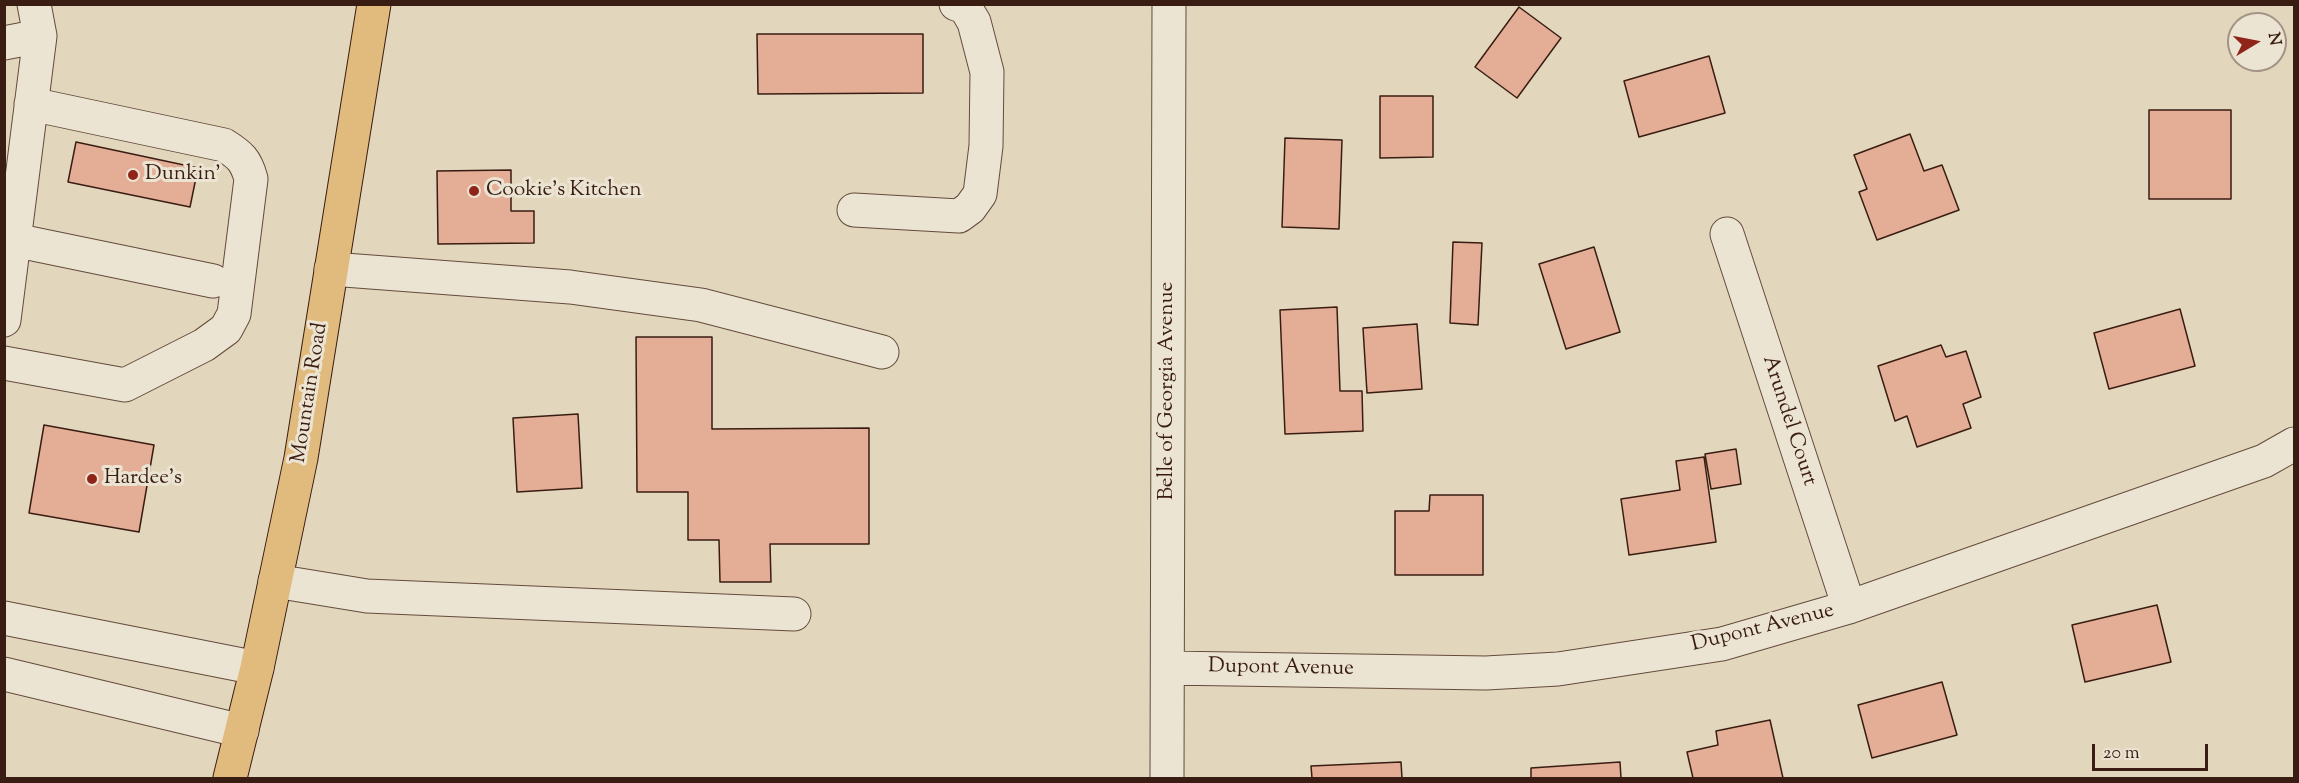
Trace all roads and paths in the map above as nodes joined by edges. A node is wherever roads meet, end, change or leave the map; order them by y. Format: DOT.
graph roads {
  1 [pos="34,4"];
  2 [pos="374,4"];
  3 [pos="956,4"];
  4 [pos="1169,4"];
  5 [pos="40,36"];
  6 [pos="4,43"];
  7 [pos="31,104"];
  8 [pos="854,210"];
  9 [pos="1727,234"];
  10 [pos="14,240"];
  11 [pos="331,270"];
  12 [pos="213,281"];
  13 [pos="4,320"];
  14 [pos="882,352"];
  15 [pos="4,363"];
  16 [pos="2295,444"];
  17 [pos="275,581"];
  18 [pos="1849,607"];
  19 [pos="794,614"];
  20 [pos="4,618"];
  21 [pos="257,668"];
  22 [pos="1167,668"];
  23 [pos="4,674"];
  24 [pos="242,731"];
  25 [pos="230,778"];
  26 [pos="1167,778"];
  1 -- 5 [label="street"];
  2 -- 11 [label="main road, Mountain Road"];
  3 -- 8 [label="street"];
  4 -- 22 [label="street, Belle of Georgia Avenue"];
  5 -- 6 [label="street"];
  5 -- 7 [label="street"];
  7 -- 10 [label="street"];
  7 -- 15 [label="street"];
  9 -- 18 [label="street, Arundel Court"];
  10 -- 12 [label="street"];
  10 -- 13 [label="street"];
  11 -- 14 [label="street"];
  11 -- 17 [label="main road, Mountain Road"];
  16 -- 18 [label="street, Dupont Avenue"];
  17 -- 19 [label="street"];
  17 -- 21 [label="main road, Mountain Road"];
  18 -- 22 [label="street, Dupont Avenue"];
  20 -- 21 [label="street"];
  21 -- 24 [label="main road, Mountain Road"];
  22 -- 26 [label="street, Belle of Georgia Avenue"];
  23 -- 24 [label="street"];
  24 -- 25 [label="main road, Mountain Road"];
}
